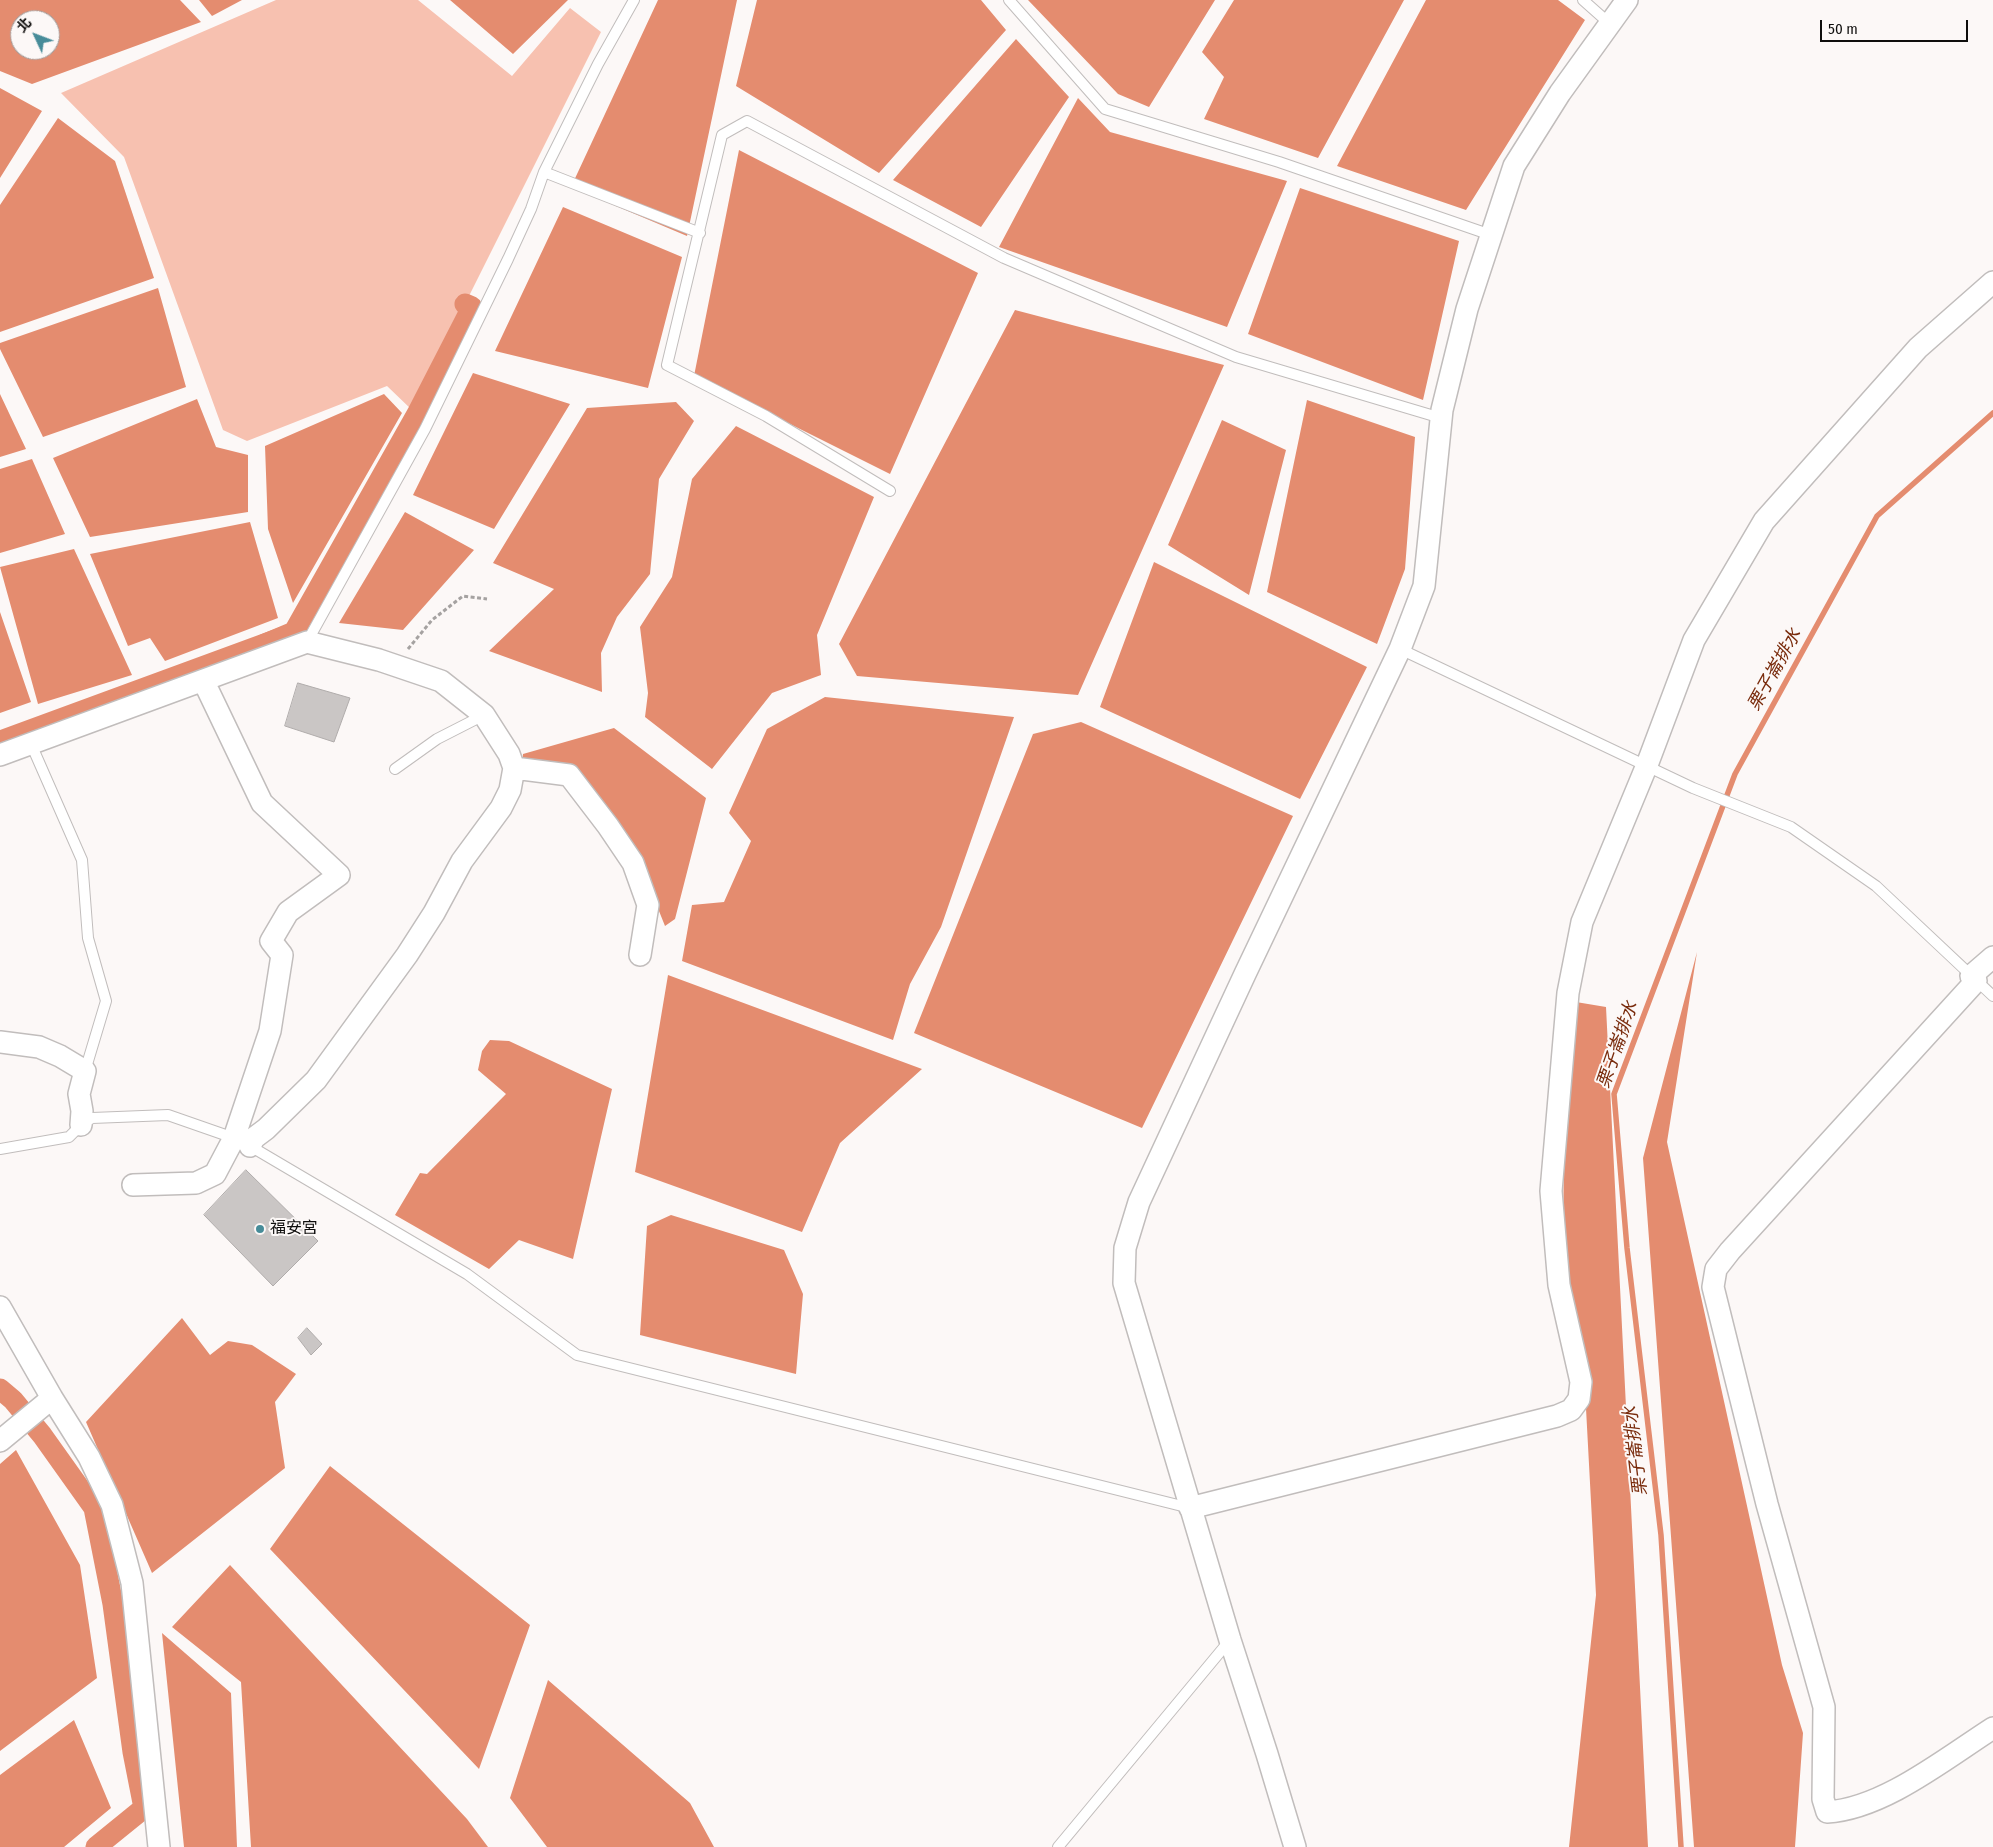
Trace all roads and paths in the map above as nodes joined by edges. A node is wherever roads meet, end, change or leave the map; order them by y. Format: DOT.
graph roads {
  1 [pos="634,0"];
  2 [pos="1009,0"];
  3 [pos="1583,0"];
  4 [pos="1627,0"];
  5 [pos="1610,24"];
  6 [pos="544,172"];
  7 [pos="700,233"];
  8 [pos="1491,235"];
  9 [pos="1993,282"];
  10 [pos="1441,418"];
  11 [pos="890,491"];
  12 [pos="488,599"];
  13 [pos="307,642"];
  14 [pos="1400,649"];
  15 [pos="395,665"];
  16 [pos="204,682"];
  17 [pos="484,714"];
  18 [pos="31,744"];
  19 [pos="0,755"];
  20 [pos="1647,765"];
  21 [pos="514,768"];
  22 [pos="396,769"];
  23 [pos="640,955"];
  24 [pos="1993,957"];
  25 [pos="1974,978"];
  26 [pos="1993,996"];
  27 [pos="0,1042"];
  28 [pos="85,1071"];
  29 [pos="81,1125"];
  30 [pos="242,1142"];
  31 [pos="0,1149"];
  32 [pos="133,1185"];
  33 [pos="0,1306"];
  34 [pos="50,1399"];
  35 [pos="2,1439"];
  36 [pos="1190,1508"];
  37 [pos="1230,1640"];
  38 [pos="1993,1728"];
  39 [pos="159,1847"];
  40 [pos="1058,1847"];
  41 [pos="1294,1847"];
  1 -- 6 [label="lane"];
  2 -- 8 [label="lane"];
  3 -- 5 [label="lane"];
  4 -- 5 [label="street"];
  5 -- 8 [label="street"];
  6 -- 7 [label="lane"];
  6 -- 13 [label="lane"];
  7 -- 10 [label="lane"];
  7 -- 11 [label="lane"];
  8 -- 10 [label="street"];
  9 -- 20 [label="street"];
  10 -- 14 [label="street"];
  12 -- 15 [label="path"];
  13 -- 15 [label="street"];
  13 -- 16 [label="street"];
  14 -- 20 [label="lane"];
  14 -- 36 [label="street"];
  15 -- 17 [label="street"];
  16 -- 18 [label="street"];
  16 -- 30 [label="street"];
  17 -- 21 [label="street"];
  17 -- 22 [label="lane"];
  18 -- 19 [label="street"];
  18 -- 28 [label="lane"];
  20 -- 25 [label="lane"];
  20 -- 36 [label="street"];
  21 -- 23 [label="street"];
  21 -- 30 [label="street"];
  24 -- 25 [label="street"];
  25 -- 26 [label="lane"];
  25 -- 38 [label="street"];
  27 -- 28 [label="street"];
  28 -- 29 [label="street"];
  29 -- 30 [label="lane"];
  29 -- 31 [label="lane"];
  30 -- 32 [label="street"];
  30 -- 36 [label="lane"];
  33 -- 39 [label="street"];
  34 -- 35 [label="street"];
  36 -- 37 [label="street"];
  37 -- 40 [label="lane"];
  37 -- 41 [label="street"];
}
